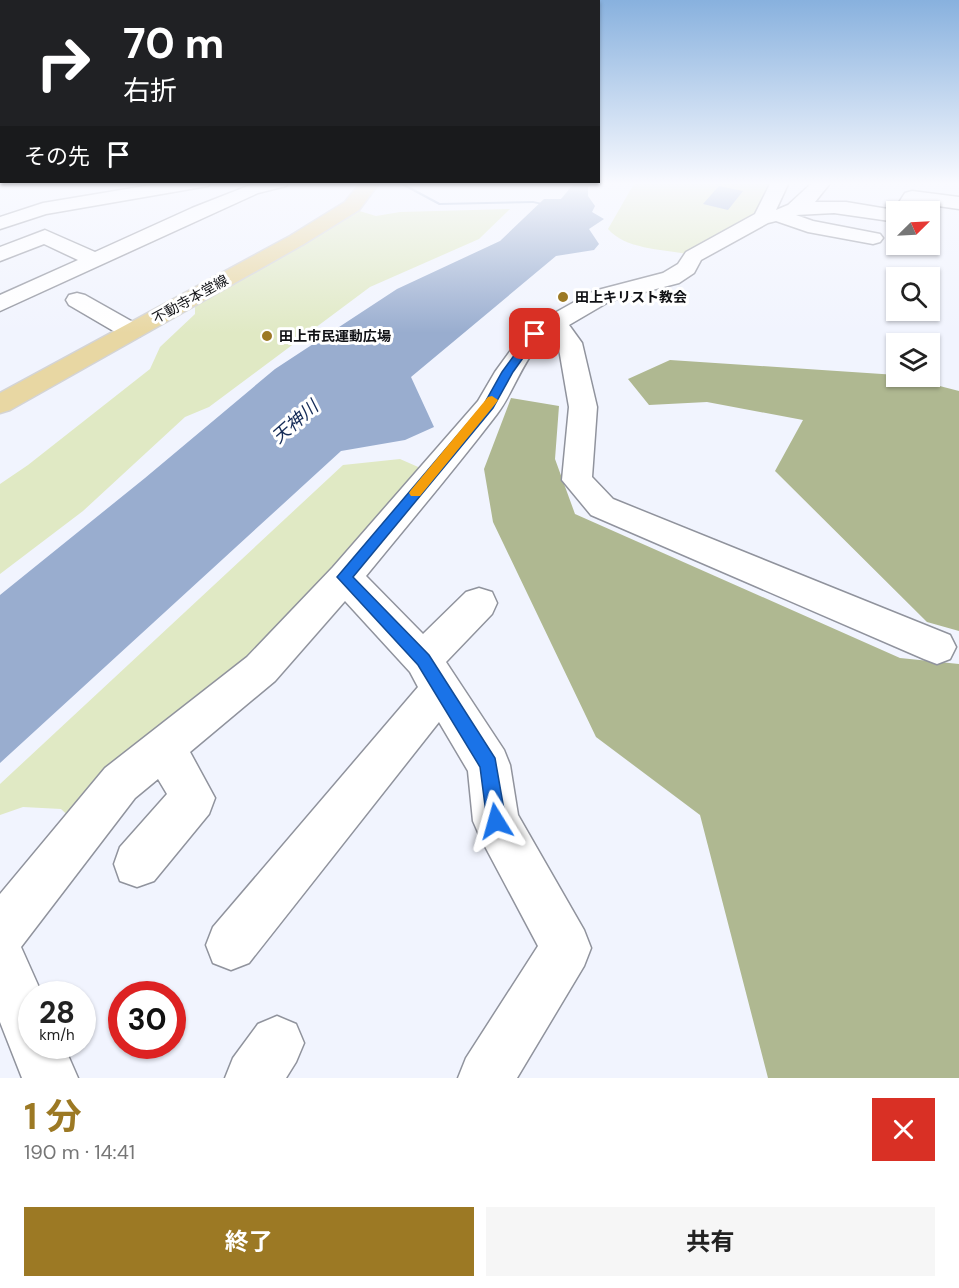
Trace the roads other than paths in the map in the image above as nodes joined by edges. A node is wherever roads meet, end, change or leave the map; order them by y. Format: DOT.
graph roads {
  1 [pos="155,232"];
  2 [pos="308,232"];
  3 [pos="742,232"];
  4 [pos="838,232"];
  5 [pos="100,233"];
  6 [pos="873,238"];
  7 [pos="127,245"];
  8 [pos="0,255"];
  9 [pos="94,260"];
  10 [pos="77,300"];
  11 [pos="0,304"];
  12 [pos="554,322"];
  13 [pos="132,331"];
  14 [pos="0,404"];
  15 [pos="345,577"];
  16 [pos="478,603"];
  17 [pos="937,646"];
  18 [pos="432,674"];
  19 [pos="164,748"];
  20 [pos="137,864"];
  21 [pos="0,933"];
  22 [pos="231,945"];
  23 [pos="0,959"];
  24 [pos="18,1001"];
  25 [pos="42,1059"];
  26 [pos="50,1078"];
  27 [pos="486,1078"];
  1 -- 7 [label="street"];
  2 -- 13 [label="main road, 不動寺本堂線"];
  3 -- 12 [label="street"];
  4 -- 6 [label="street"];
  5 -- 7 [label="street"];
  7 -- 9 [label="street"];
  8 -- 9 [label="street"];
  9 -- 11 [label="street"];
  10 -- 13 [label="street"];
  12 -- 15 [label="street"];
  12 -- 17 [label="street"];
  13 -- 14 [label="main road, 不動寺本堂線"];
  15 -- 18 [label="street"];
  15 -- 19 [label="street"];
  16 -- 18 [label="street"];
  18 -- 22 [label="street"];
  18 -- 27 [label="street"];
  19 -- 20 [label="street"];
  19 -- 21 [label="street"];
  23 -- 24 [label="street"];
  25 -- 26 [label="street"];
}
